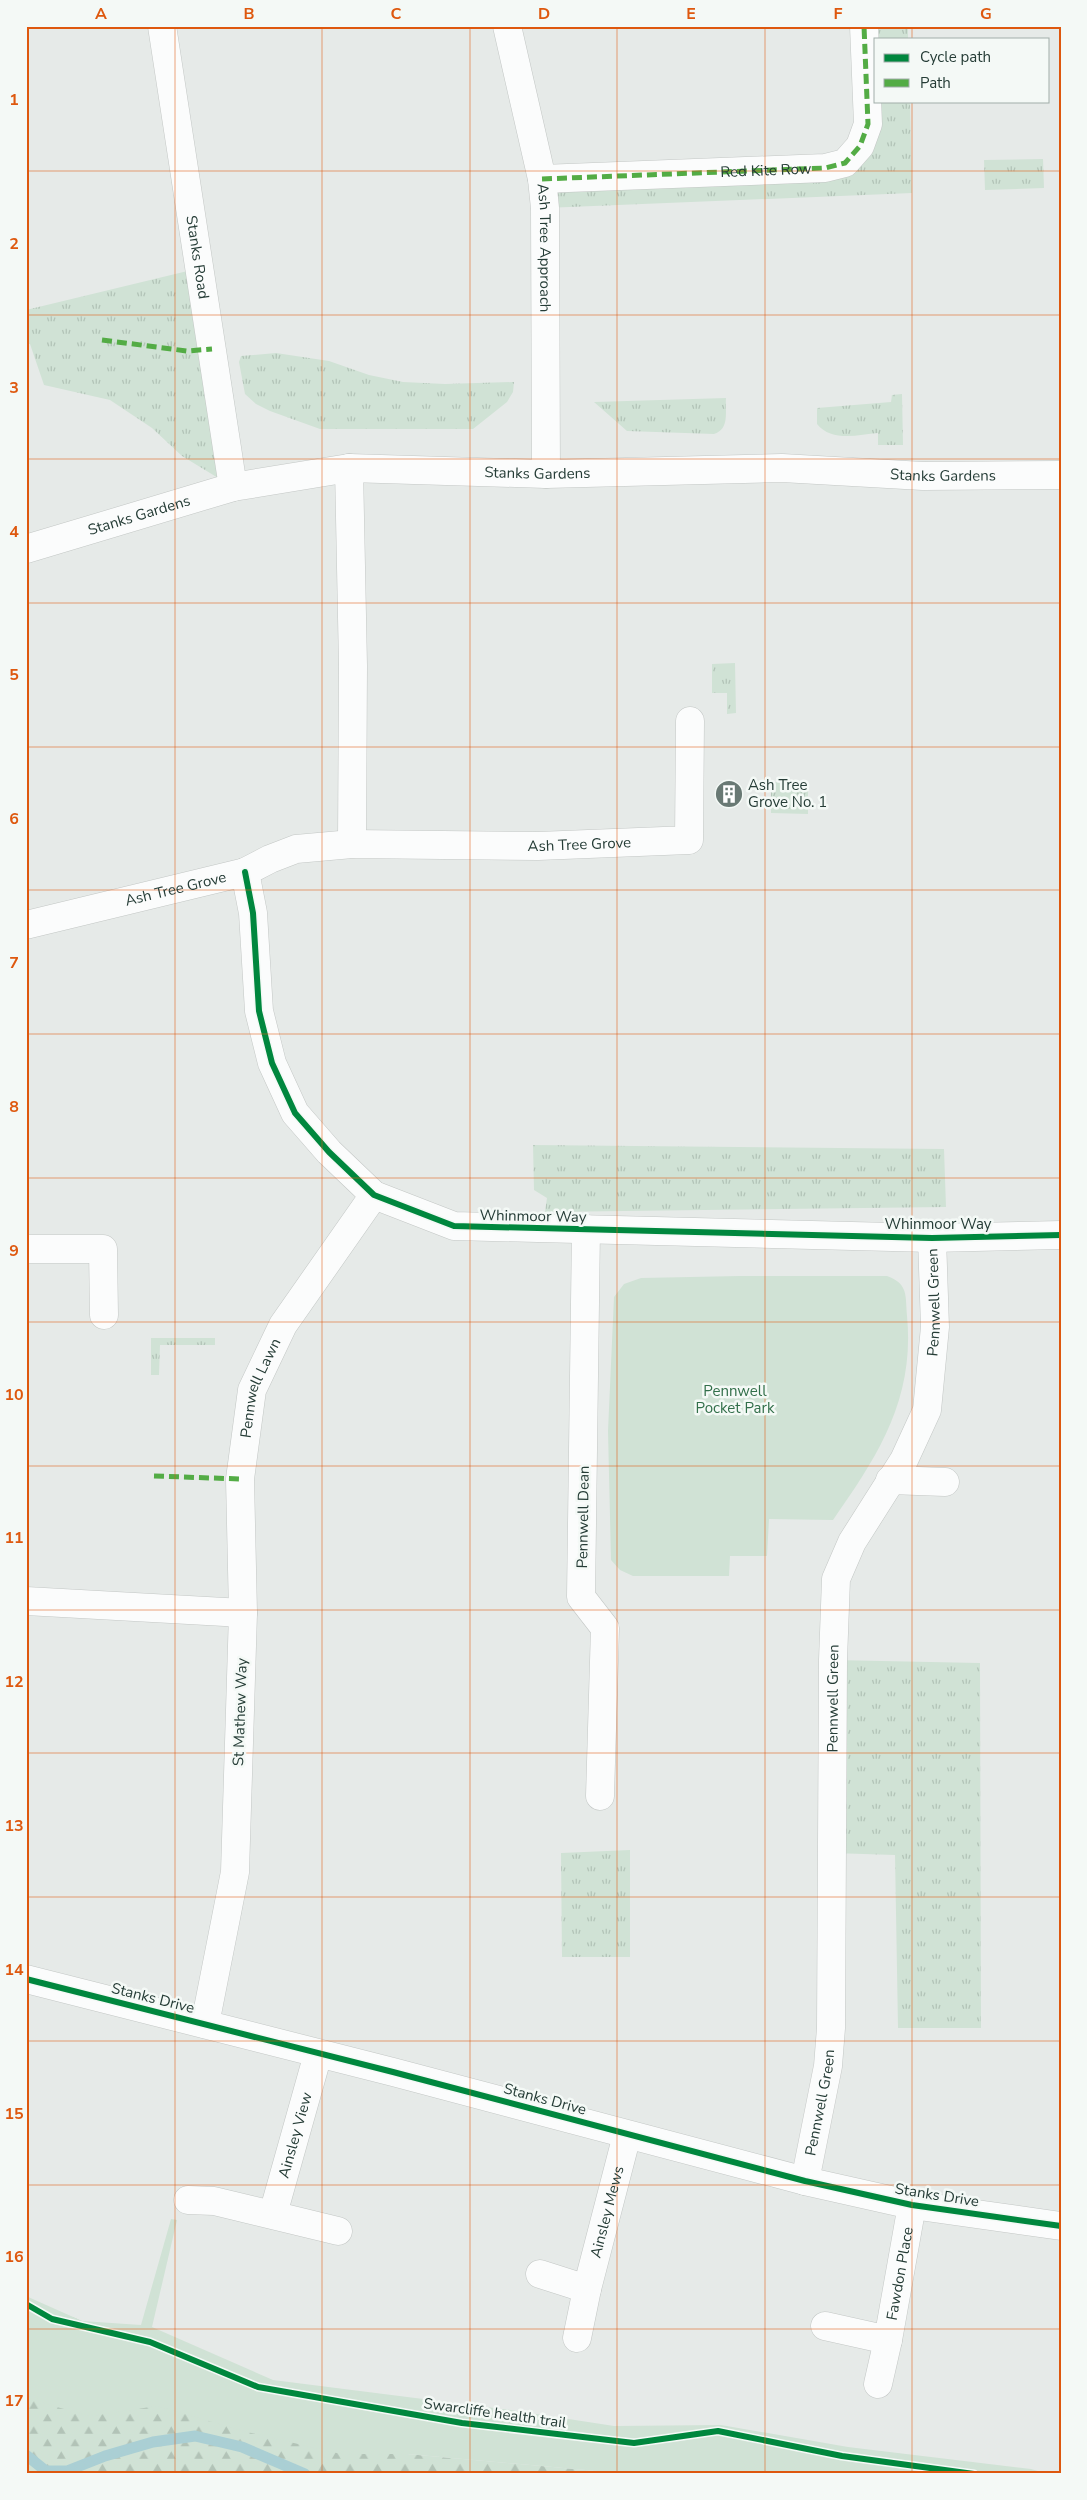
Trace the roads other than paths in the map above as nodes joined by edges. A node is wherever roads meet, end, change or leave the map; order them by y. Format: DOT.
graph roads {
  1 [pos="162,26"];
  2 [pos="507,26"];
  3 [pos="864,26"];
  4 [pos="542,179"];
  5 [pos="349,468"];
  6 [pos="546,474"];
  7 [pos="1061,475"];
  8 [pos="233,487"];
  9 [pos="26,549"];
  10 [pos="690,721"];
  11 [pos="352,844"];
  12 [pos="245,872"];
  13 [pos="26,925"];
  14 [pos="374,1195"];
  15 [pos="586,1230"];
  16 [pos="1061,1235"];
  17 [pos="932,1238"];
  18 [pos="26,1249"];
  19 [pos="104,1315"];
  20 [pos="890,1480"];
  21 [pos="945,1482"];
  22 [pos="26,1601"];
  23 [pos="242,1613"];
  24 [pos="600,1796"];
  25 [pos="26,1979"];
  26 [pos="206,2024"];
  27 [pos="318,2054"];
  28 [pos="627,2135"];
  29 [pos="805,2181"];
  30 [pos="188,2200"];
  31 [pos="912,2205"];
  32 [pos="273,2214"];
  33 [pos="1061,2226"];
  34 [pos="338,2231"];
  35 [pos="540,2274"];
  36 [pos="588,2289"];
  37 [pos="825,2326"];
  38 [pos="577,2338"];
  39 [pos="888,2340"];
  40 [pos="878,2384"];
  1 -- 8 [label="street, Stanks Road"];
  2 -- 4 [label="street, Ash Tree Approach"];
  3 -- 4 [label="street, Red Kite Row"];
  4 -- 6 [label="street, Ash Tree Approach"];
  5 -- 6 [label="street, Stanks Gardens"];
  5 -- 8 [label="street, Stanks Gardens"];
  5 -- 11 [label="street"];
  6 -- 7 [label="street, Stanks Gardens"];
  8 -- 9 [label="street, Stanks Gardens"];
  10 -- 11 [label="street, Ash Tree Grove"];
  11 -- 12 [label="street, Ash Tree Grove"];
  12 -- 13 [label="street, Ash Tree Grove"];
  12 -- 14 [label="street, Whinmoor Way"];
  14 -- 15 [label="street, Whinmoor Way"];
  14 -- 23 [label="street, Pennwell Lawn"];
  15 -- 17 [label="street, Whinmoor Way"];
  15 -- 24 [label="street, Pennwell Dean"];
  16 -- 17 [label="street, Whinmoor Way"];
  17 -- 20 [label="street, Pennwell Green"];
  18 -- 19 [label="street"];
  20 -- 21 [label="street"];
  20 -- 29 [label="street, Pennwell Green"];
  22 -- 23 [label="street"];
  23 -- 26 [label="street, St Mathew Way"];
  25 -- 26 [label="street, Stanks Drive"];
  26 -- 27 [label="street, Stanks Drive"];
  27 -- 28 [label="street, Stanks Drive"];
  27 -- 32 [label="street, Ainsley View"];
  28 -- 29 [label="street, Stanks Drive"];
  28 -- 36 [label="street, Ainsley Mews"];
  29 -- 31 [label="street, Stanks Drive"];
  30 -- 32 [label="street"];
  31 -- 33 [label="street, Stanks Drive"];
  31 -- 39 [label="street, Fawdon Place"];
  32 -- 34 [label="street"];
  35 -- 36 [label="street"];
  36 -- 38 [label="street, Ainsley Mews"];
  37 -- 39 [label="street, Fawdon Place"];
  39 -- 40 [label="street, Fawdon Place"];
}
